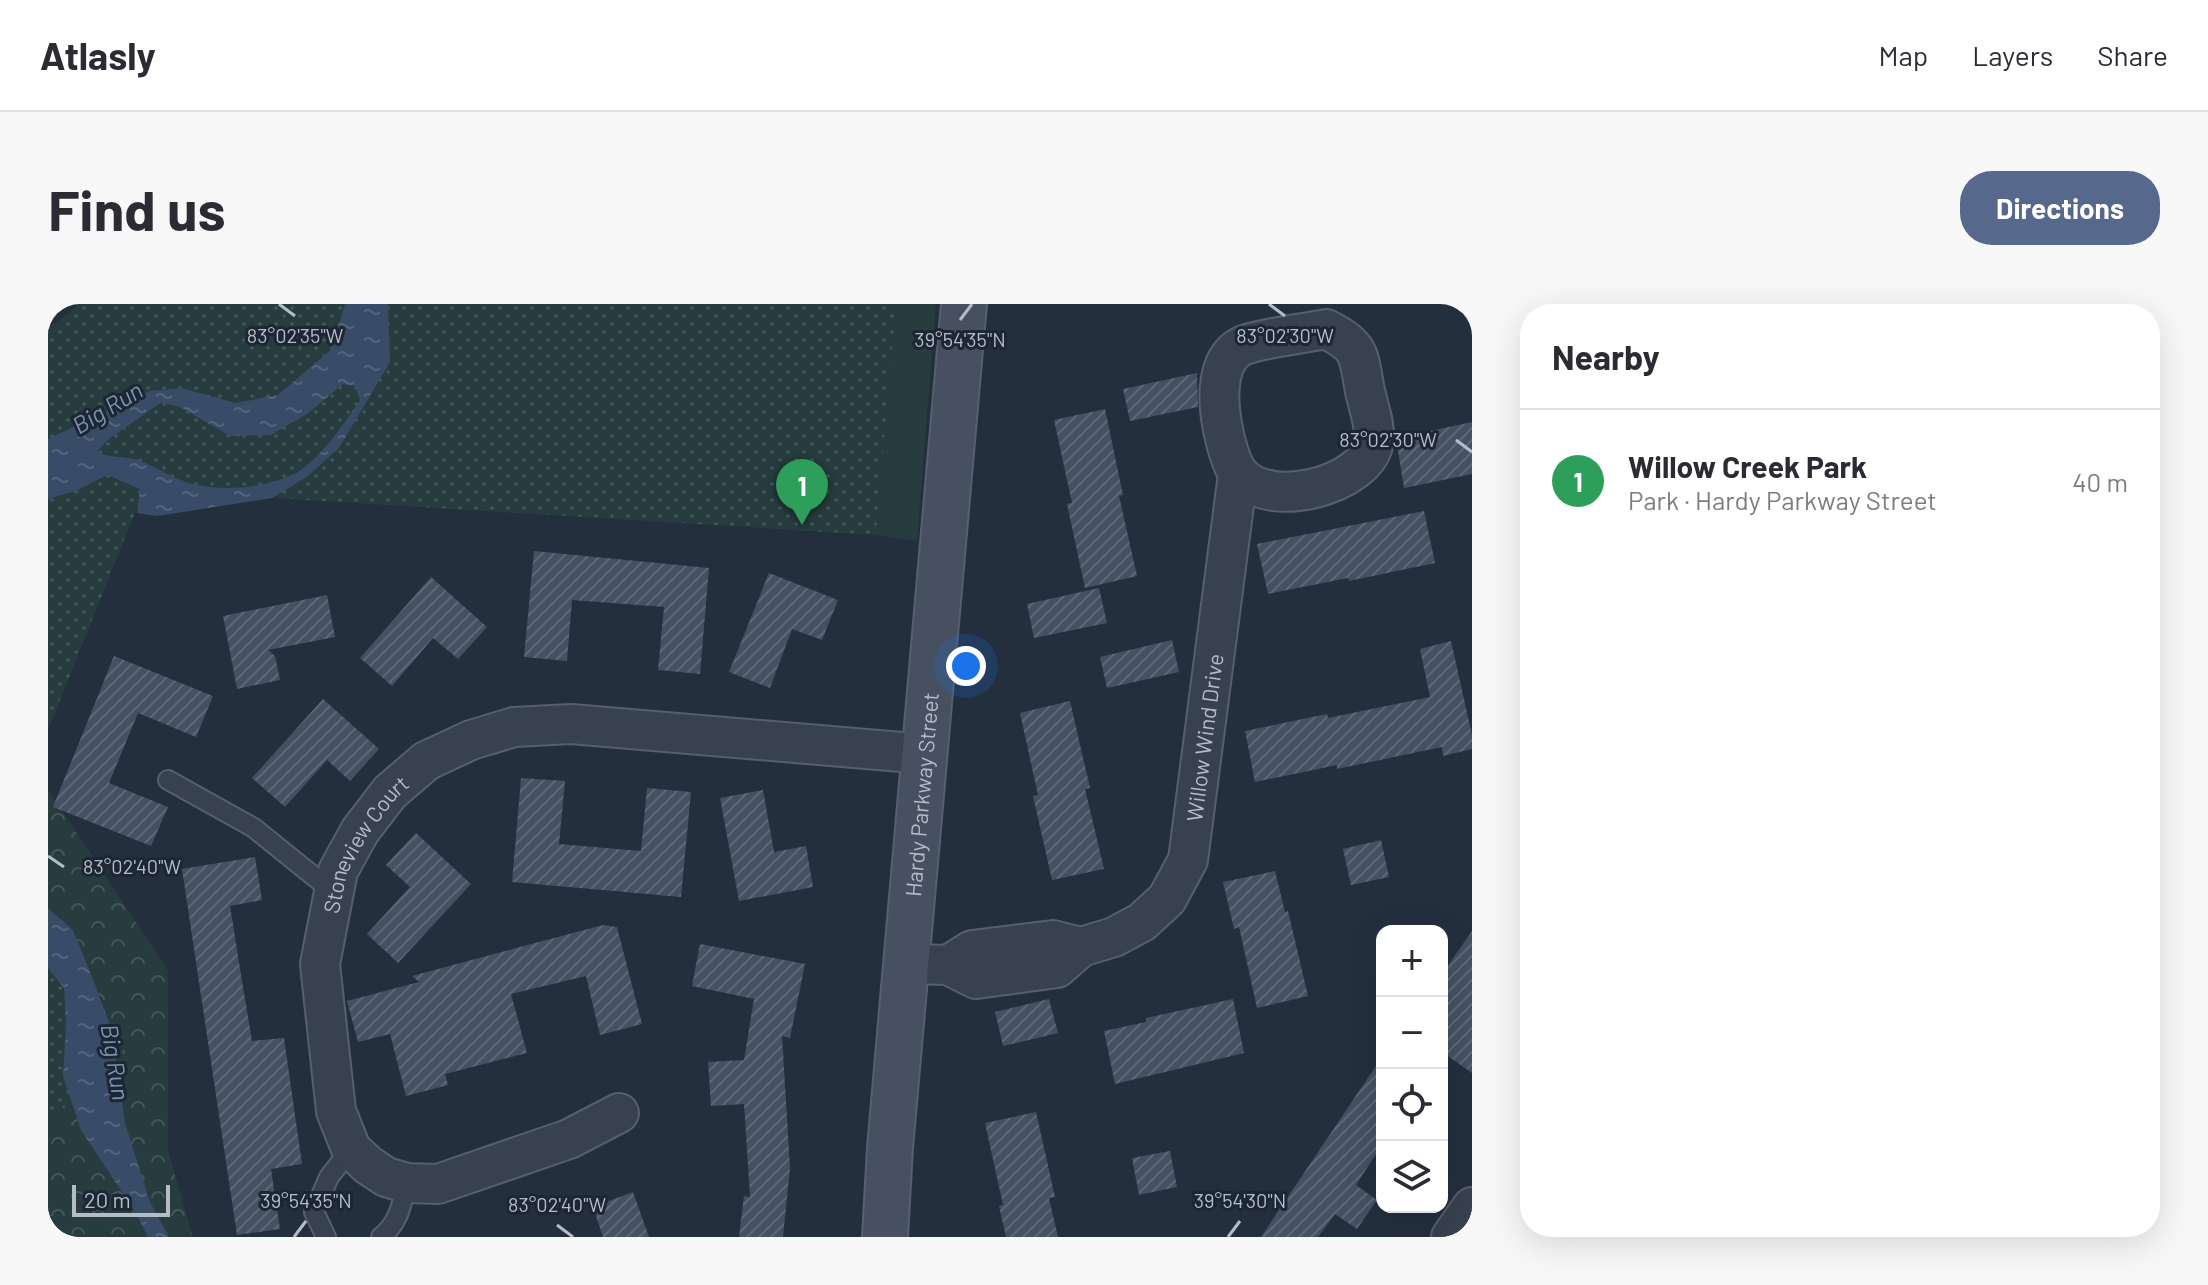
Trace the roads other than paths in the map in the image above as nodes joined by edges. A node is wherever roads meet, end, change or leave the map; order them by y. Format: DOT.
graph roads {
  1 [pos="964,304"];
  2 [pos="1238,474"];
  3 [pos="925,754"];
  4 [pos="168,780"];
  5 [pos="332,891"];
  6 [pos="927,965"];
  7 [pos="619,1113"];
  8 [pos="351,1149"];
  9 [pos="407,1183"];
  10 [pos="1472,1207"];
  11 [pos="326,1237"];
  12 [pos="381,1237"];
  13 [pos="885,1237"];
  14 [pos="1451,1237"];
  1 -- 3 [label="main road, Hardy Parkway Street"];
  2 -- 2 [label="street, Willow Wind Drive"];
  2 -- 6 [label="street, Willow Wind Drive"];
  3 -- 5 [label="street, Stoneview Court"];
  3 -- 6 [label="main road, Hardy Parkway Street"];
  4 -- 5 [label="lane"];
  5 -- 8 [label="street, Stoneview Court"];
  6 -- 13 [label="main road, Hardy Parkway Street"];
  7 -- 9 [label="street, Stoneview Court"];
  8 -- 9 [label="street, Stoneview Court"];
  8 -- 11 [label="lane"];
  9 -- 12 [label="lane"];
  10 -- 14 [label="street"];
}
